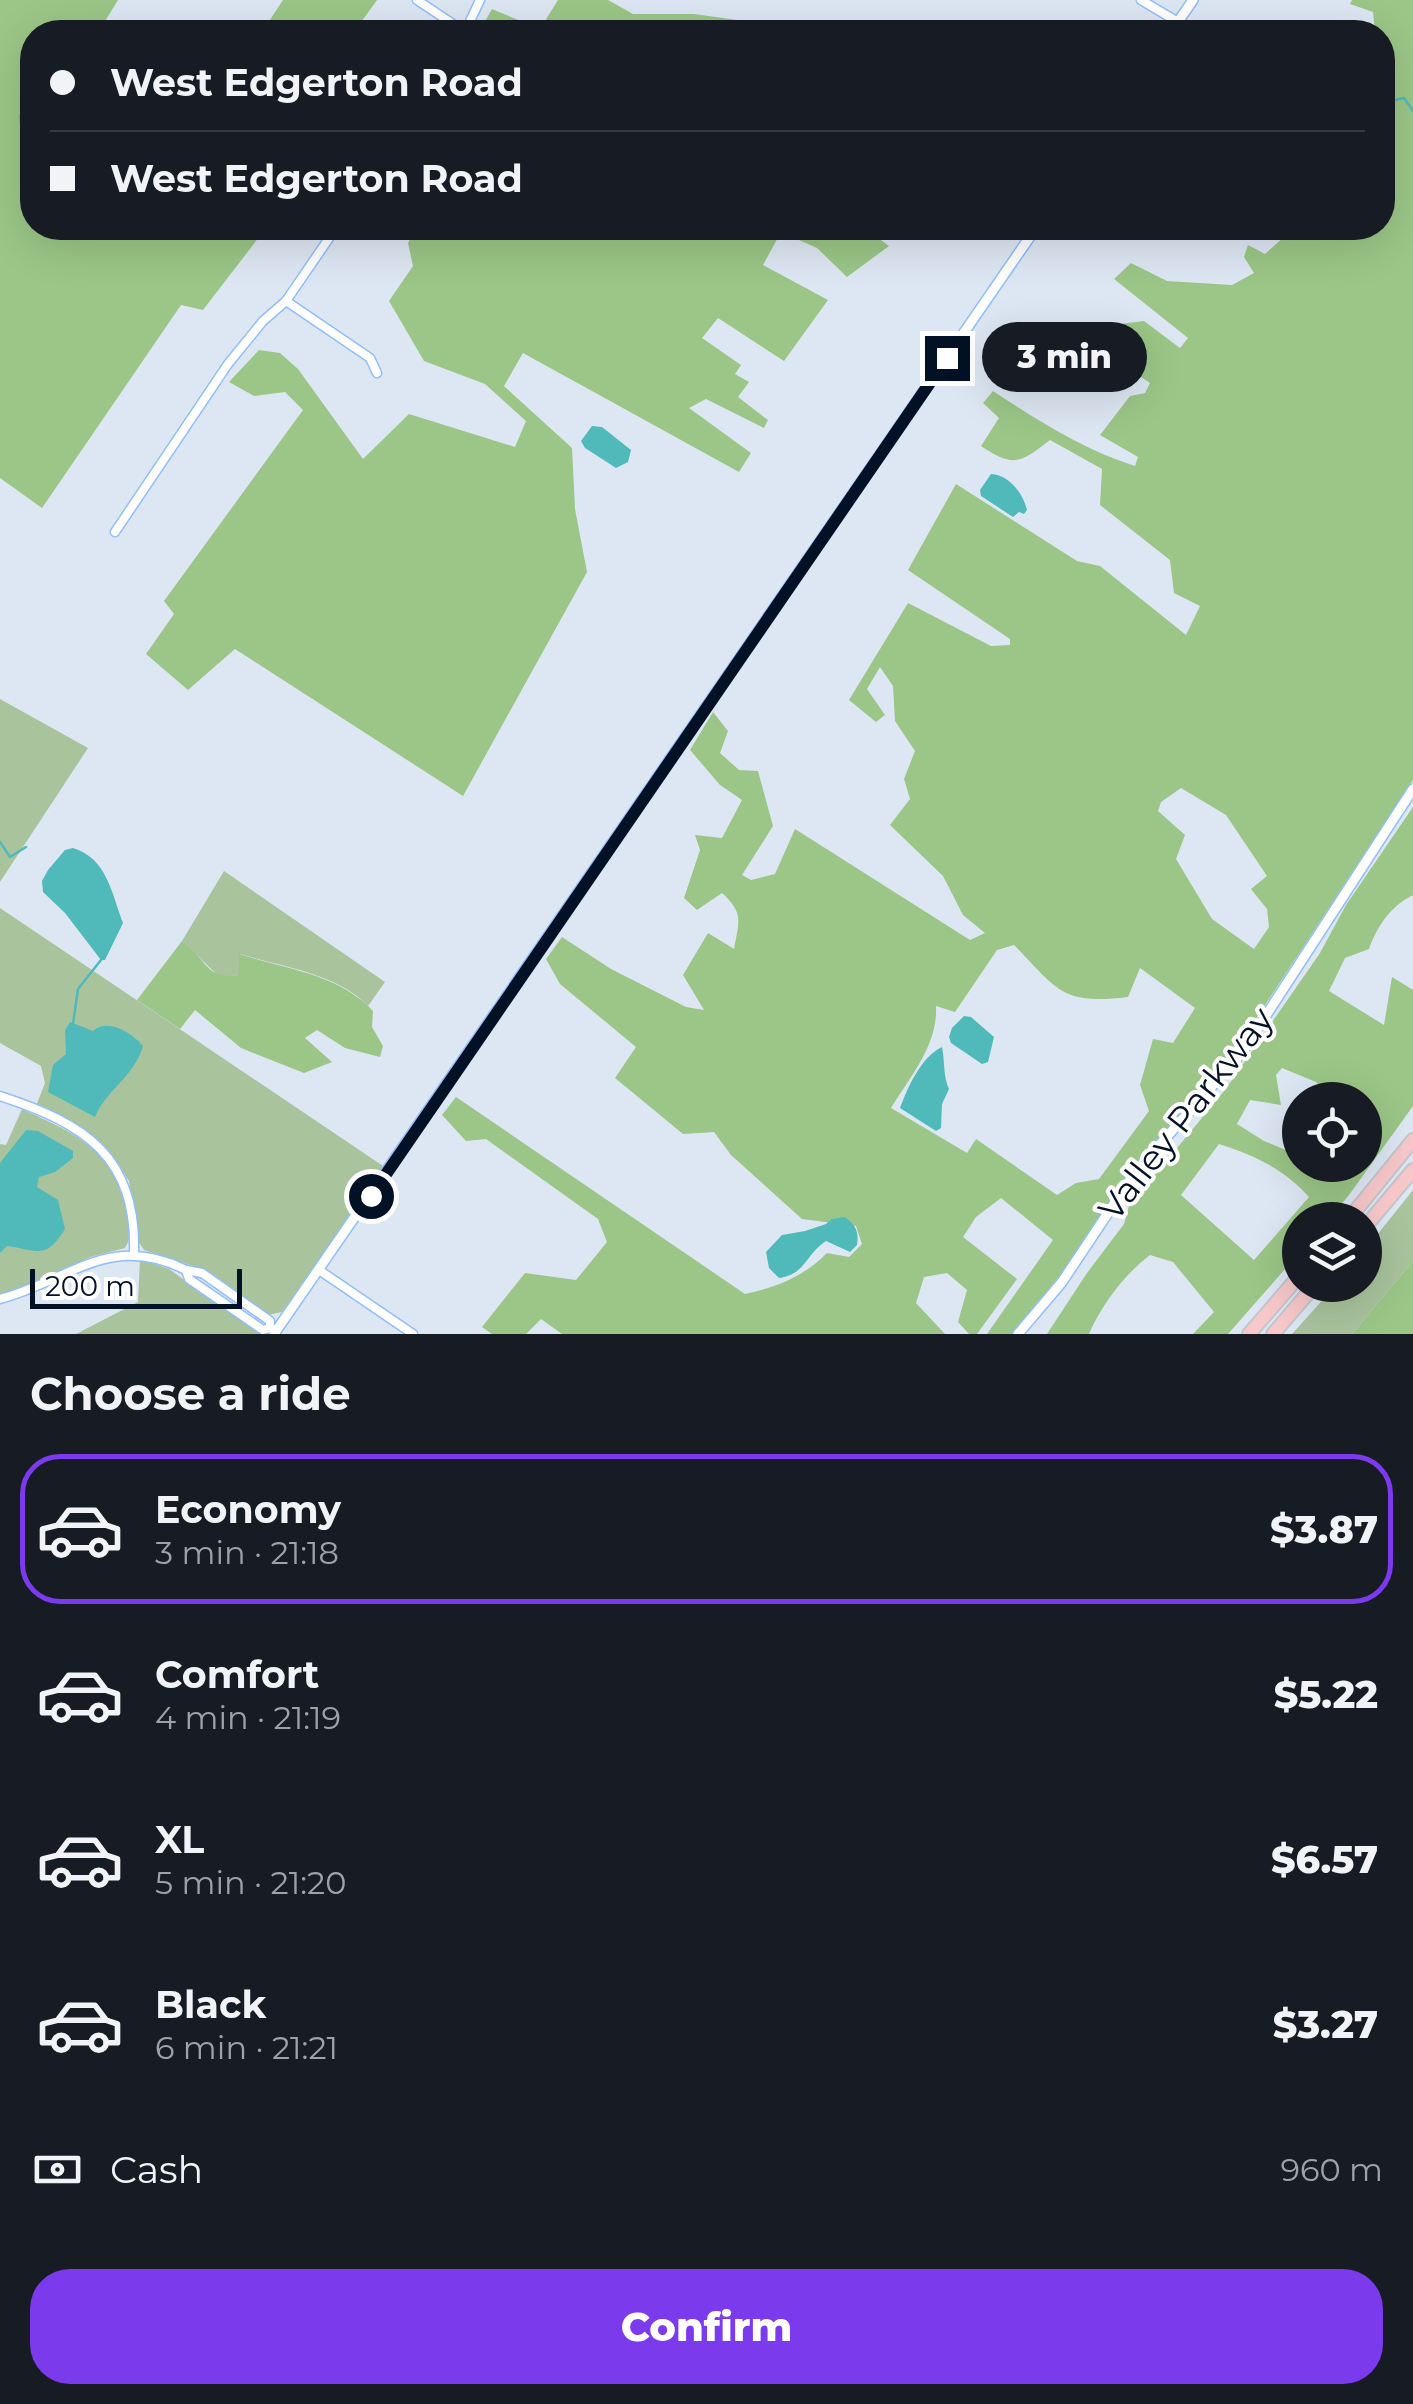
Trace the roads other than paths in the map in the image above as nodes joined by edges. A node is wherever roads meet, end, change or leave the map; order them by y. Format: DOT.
graph roads {
  1 [pos="417,0"];
  2 [pos="1142,0"];
  3 [pos="447,20"];
  4 [pos="1175,20"];
  5 [pos="328,240"];
  6 [pos="1028,240"];
  7 [pos="286,301"];
  8 [pos="376,373"];
  9 [pos="116,532"];
  10 [pos="1413,788"];
  11 [pos="0,1096"];
  12 [pos="1413,1140"];
  13 [pos="1413,1170"];
  14 [pos="1363,1202"];
  15 [pos="1382,1206"];
  16 [pos="134,1254"];
  17 [pos="319,1270"];
  18 [pos="1282,1296"];
  19 [pos="0,1298"];
  20 [pos="1300,1302"];
  21 [pos="273,1331"];
  22 [pos="413,1334"];
  23 [pos="1018,1334"];
  24 [pos="1249,1334"];
  25 [pos="1273,1334"];
  1 -- 3 [label="street"];
  2 -- 4 [label="street"];
  5 -- 7 [label="street"];
  6 -- 17 [label="street"];
  7 -- 8 [label="street"];
  7 -- 9 [label="street"];
  10 -- 23 [label="street, Valley Parkway"];
  11 -- 16 [label="street"];
  12 -- 14 [label="highway"];
  13 -- 15 [label="highway"];
  16 -- 19 [label="street"];
  16 -- 21 [label="street"];
  17 -- 21 [label="street"];
  17 -- 22 [label="street"];
  18 -- 24 [label="highway"];
  20 -- 25 [label="highway"];
}
